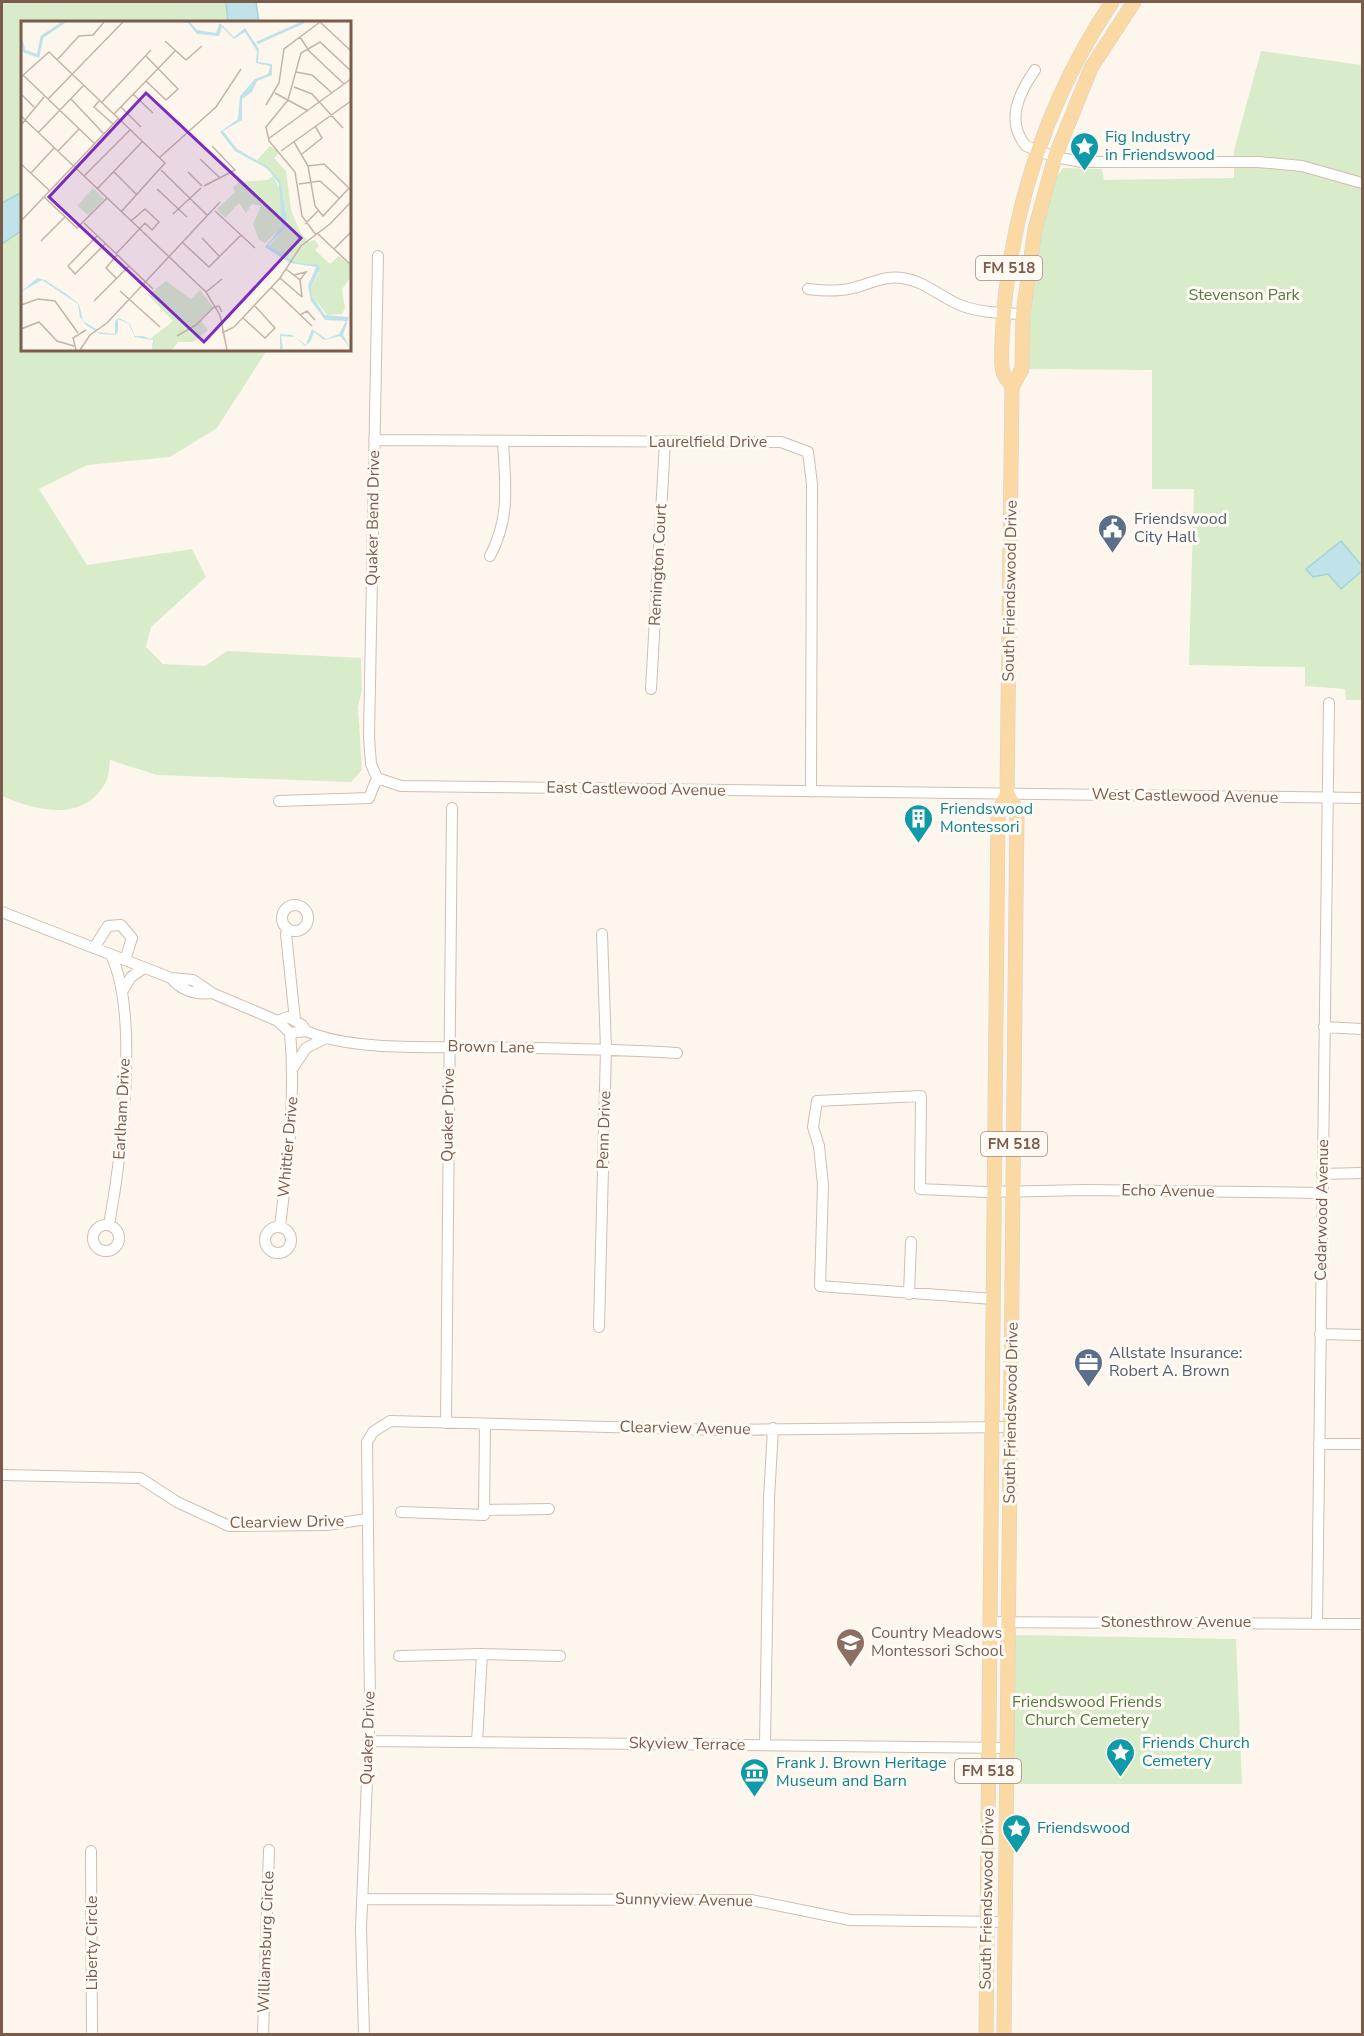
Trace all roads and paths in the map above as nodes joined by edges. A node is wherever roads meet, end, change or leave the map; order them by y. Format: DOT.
graph roads {
  1 [pos="1112,2"];
  2 [pos="1134,2"];
  3 [pos="1035,70"];
  4 [pos="1036,150"];
  5 [pos="1054,157"];
  6 [pos="1362,183"];
  7 [pos="378,256"];
  8 [pos="808,289"];
  9 [pos="1004,313"];
  10 [pos="1023,314"];
  11 [pos="1012,387"];
  12 [pos="374,440"];
  13 [pos="503,441"];
  14 [pos="665,442"];
  15 [pos="490,556"];
  16 [pos="651,688"];
  17 [pos="1329,703"];
  18 [pos="377,778"];
  19 [pos="812,792"];
  20 [pos="1007,794"];
  21 [pos="1328,798"];
  22 [pos="1362,798"];
  23 [pos="279,801"];
  24 [pos="452,807"];
  25 [pos="2,912"];
  26 [pos="288,929"];
  27 [pos="602,934"];
  28 [pos="94,948"];
  29 [pos="111,955"];
  30 [pos="125,960"];
  31 [pos="144,968"];
  32 [pos="122,992"];
  33 [pos="295,1020"];
  34 [pos="278,1021"];
  35 [pos="1324,1027"];
  36 [pos="1362,1029"];
  37 [pos="306,1031"];
  38 [pos="290,1034"];
  39 [pos="324,1039"];
  40 [pos="449,1047"];
  41 [pos="606,1049"];
  42 [pos="677,1053"];
  43 [pos="293,1068"];
  44 [pos="1362,1173"];
  45 [pos="1322,1174"];
  46 [pos="1014,1190"];
  47 [pos="994,1192"];
  48 [pos="1322,1193"];
  49 [pos="109,1226"];
  50 [pos="280,1226"];
  51 [pos="911,1242"];
  52 [pos="909,1294"];
  53 [pos="993,1299"];
  54 [pos="599,1327"];
  55 [pos="1320,1334"];
  56 [pos="1362,1335"];
  57 [pos="446,1423"];
  58 [pos="485,1424"];
  59 [pos="1010,1427"];
  60 [pos="773,1428"];
  61 [pos="992,1429"];
  62 [pos="368,1441"];
  63 [pos="1319,1444"];
  64 [pos="1362,1444"];
  65 [pos="2,1475"];
  66 [pos="549,1509"];
  67 [pos="484,1510"];
  68 [pos="401,1512"];
  69 [pos="368,1519"];
  70 [pos="991,1591"];
  71 [pos="1008,1592"];
  72 [pos="990,1622"];
  73 [pos="1008,1623"];
  74 [pos="1317,1623"];
  75 [pos="1362,1624"];
  76 [pos="482,1654"];
  77 [pos="399,1656"];
  78 [pos="560,1656"];
  79 [pos="368,1741"];
  80 [pos="477,1742"];
  81 [pos="765,1745"];
  82 [pos="989,1747"];
  83 [pos="1006,1748"];
  84 [pos="269,1850"];
  85 [pos="92,1851"];
  86 [pos="362,1899"];
  87 [pos="987,1922"];
  88 [pos="1004,1922"];
  89 [pos="92,2034"];
  90 [pos="263,2034"];
  91 [pos="364,2034"];
  92 [pos="986,2034"];
  93 [pos="1004,2034"];
  1 -- 4 [label="main road, South Friendswood Drive / FM 518"];
  2 -- 5 [label="main road, South Friendswood Drive / FM 518"];
  3 -- 4 [label="street"];
  4 -- 5 [label="street"];
  4 -- 9 [label="main road, South Friendswood Drive / FM 518"];
  5 -- 6 [label="street"];
  5 -- 10 [label="main road, South Friendswood Drive / FM 518"];
  7 -- 12 [label="street, Quaker Bend Drive"];
  8 -- 9 [label="street"];
  9 -- 10 [label="street"];
  9 -- 11 [label="main road, South Friendswood Drive / FM 518"];
  10 -- 11 [label="main road, South Friendswood Drive / FM 518"];
  11 -- 20 [label="main road, South Friendswood Drive / FM 518"];
  12 -- 13 [label="street, Laurelfield Drive"];
  12 -- 18 [label="street, Quaker Bend Drive"];
  13 -- 14 [label="street, Laurelfield Drive"];
  13 -- 15 [label="street"];
  14 -- 16 [label="street, Remington Court"];
  14 -- 19 [label="street, Laurelfield Drive"];
  17 -- 21 [label="street, Cedarwood Avenue"];
  18 -- 19 [label="street, East Castlewood Avenue"];
  18 -- 23 [label="street"];
  19 -- 20 [label="street, East Castlewood Avenue"];
  20 -- 21 [label="street, West Castlewood Avenue"];
  20 -- 46 [label="main road, South Friendswood Drive / FM 518"];
  20 -- 47 [label="main road, South Friendswood Drive / FM 518"];
  21 -- 22 [label="street, West Castlewood Avenue"];
  21 -- 35 [label="street, Cedarwood Avenue"];
  24 -- 40 [label="street, Quaker Drive"];
  25 -- 28 [label="street"];
  26 -- 33 [label="street"];
  27 -- 41 [label="street, Penn Drive"];
  28 -- 29 [label="street"];
  28 -- 30 [label="street"];
  29 -- 30 [label="street"];
  29 -- 32 [label="street, Earlham Drive"];
  30 -- 31 [label="street"];
  31 -- 32 [label="street"];
  31 -- 34 [label="street"];
  32 -- 49 [label="street, Earlham Drive"];
  33 -- 34 [label="street"];
  33 -- 37 [label="street, Brown Lane"];
  34 -- 38 [label="street"];
  35 -- 36 [label="street"];
  35 -- 45 [label="street, Cedarwood Avenue"];
  37 -- 38 [label="street"];
  37 -- 39 [label="street, Brown Lane"];
  38 -- 43 [label="street, Whittier Drive"];
  39 -- 40 [label="street, Brown Lane"];
  39 -- 43 [label="street"];
  40 -- 41 [label="street, Brown Lane"];
  40 -- 57 [label="street, Quaker Drive"];
  41 -- 42 [label="street, Brown Lane"];
  41 -- 54 [label="street, Penn Drive"];
  43 -- 50 [label="street, Whittier Drive"];
  44 -- 45 [label="street"];
  45 -- 48 [label="street, Cedarwood Avenue"];
  46 -- 47 [label="street, Echo Avenue"];
  46 -- 48 [label="street, Echo Avenue"];
  46 -- 59 [label="main road, South Friendswood Drive / FM 518"];
  47 -- 52 [label="street, Echo Avenue"];
  47 -- 53 [label="main road, South Friendswood Drive / FM 518"];
  48 -- 55 [label="street, Cedarwood Avenue"];
  51 -- 52 [label="street"];
  52 -- 53 [label="street"];
  53 -- 61 [label="main road, South Friendswood Drive / FM 518"];
  55 -- 56 [label="street"];
  55 -- 63 [label="street, Cedarwood Avenue"];
  57 -- 58 [label="street, Clearview Avenue"];
  57 -- 62 [label="street, Clearview Avenue"];
  58 -- 60 [label="street, Clearview Avenue"];
  58 -- 67 [label="street"];
  59 -- 61 [label="street, Clearview Avenue"];
  59 -- 71 [label="main road, South Friendswood Drive / FM 518"];
  60 -- 61 [label="street, Clearview Avenue"];
  60 -- 81 [label="street"];
  61 -- 70 [label="main road, South Friendswood Drive / FM 518"];
  62 -- 69 [label="street, Quaker Drive"];
  63 -- 64 [label="street"];
  63 -- 74 [label="street, Cedarwood Avenue"];
  65 -- 69 [label="street, Clearview Drive"];
  66 -- 67 [label="street"];
  67 -- 68 [label="street"];
  69 -- 79 [label="street, Quaker Drive"];
  70 -- 71 [label="main road"];
  70 -- 72 [label="main road, South Friendswood Drive / FM 518"];
  71 -- 73 [label="main road, South Friendswood Drive / FM 518"];
  72 -- 73 [label="street, Stonesthrow Avenue"];
  72 -- 82 [label="main road, South Friendswood Drive / FM 518"];
  73 -- 74 [label="street, Stonesthrow Avenue"];
  73 -- 83 [label="main road, South Friendswood Drive / FM 518"];
  74 -- 75 [label="street, Stonesthrow Avenue"];
  76 -- 77 [label="street"];
  76 -- 78 [label="street"];
  76 -- 80 [label="street"];
  79 -- 80 [label="street, Skyview Terrace"];
  79 -- 86 [label="street, Quaker Drive"];
  80 -- 81 [label="street, Skyview Terrace"];
  81 -- 82 [label="street, Skyview Terrace"];
  82 -- 83 [label="street, Skyview Terrace"];
  82 -- 87 [label="main road, South Friendswood Drive / FM 518"];
  83 -- 88 [label="main road, South Friendswood Drive / FM 518"];
  84 -- 90 [label="street, Williamsburg Circle"];
  85 -- 89 [label="street, Liberty Circle"];
  86 -- 87 [label="street, Sunnyview Avenue"];
  86 -- 91 [label="street, Quaker Drive"];
  87 -- 88 [label="street, Sunnyview Avenue"];
  87 -- 92 [label="main road, South Friendswood Drive / FM 518"];
  88 -- 93 [label="main road, South Friendswood Drive / FM 518"];
}
